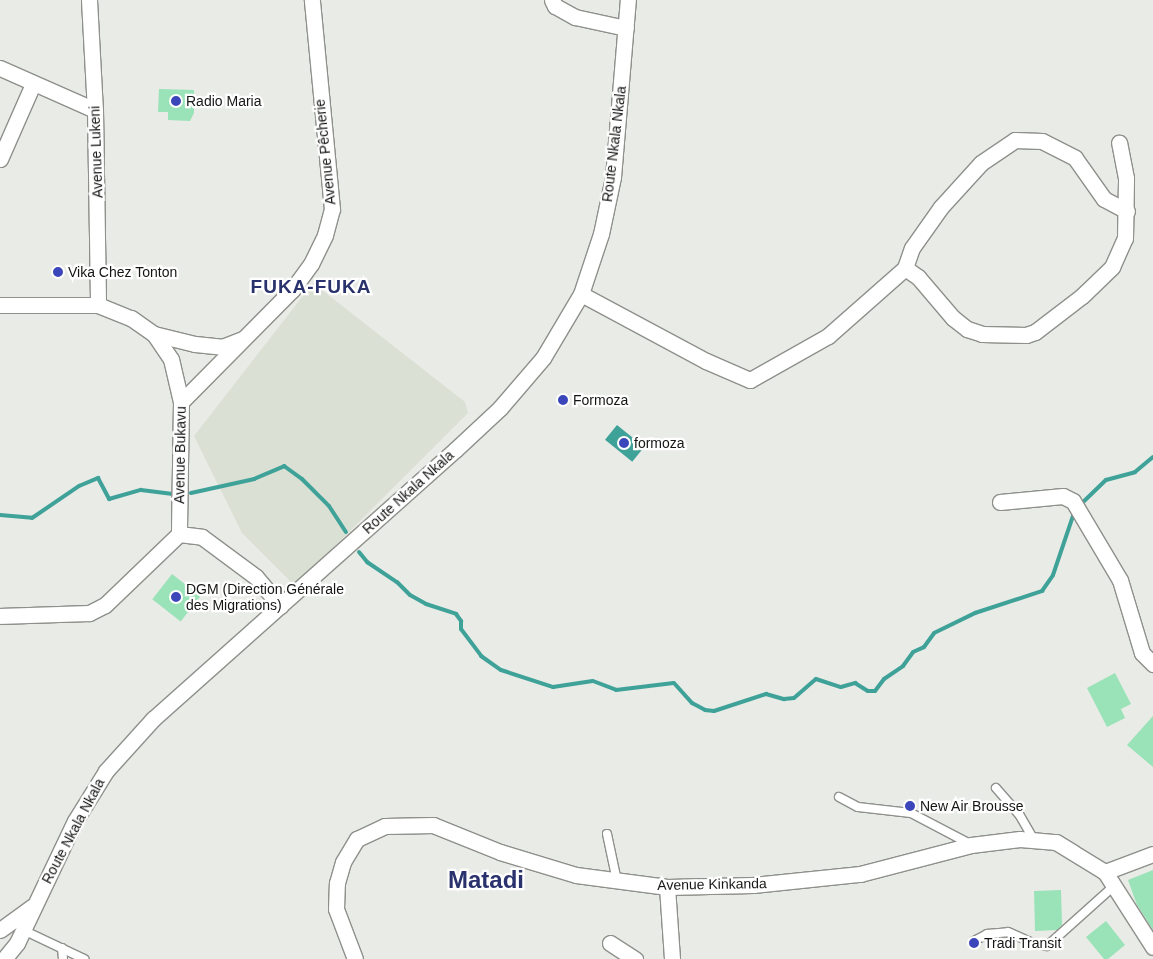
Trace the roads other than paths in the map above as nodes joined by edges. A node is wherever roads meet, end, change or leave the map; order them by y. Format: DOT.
graph roads {
  1 [pos="89,0"];
  2 [pos="312,0"];
  3 [pos="552,0"];
  4 [pos="628,0"];
  5 [pos="626,28"];
  6 [pos="0,68"];
  7 [pos="33,84"];
  8 [pos="95,110"];
  9 [pos="1119,143"];
  10 [pos="0,159"];
  11 [pos="1127,211"];
  12 [pos="905,268"];
  13 [pos="581,294"];
  14 [pos="0,305"];
  15 [pos="98,305"];
  16 [pos="154,334"];
  17 [pos="248,337"];
  18 [pos="181,402"];
  19 [pos="1000,502"];
  20 [pos="179,534"];
  21 [pos="280,606"];
  22 [pos="0,616"];
  23 [pos="1153,664"];
  24 [pos="996,788"];
  25 [pos="839,798"];
  26 [pos="607,834"];
  27 [pos="1034,840"];
  28 [pos="971,845"];
  29 [pos="1153,854"];
  30 [pos="1105,872"];
  31 [pos="617,881"];
  32 [pos="1115,885"];
  33 [pos="667,887"];
  34 [pos="33,906"];
  35 [pos="0,930"];
  36 [pos="24,930"];
  37 [pos="974,941"];
  38 [pos="610,943"];
  39 [pos="1153,947"];
  40 [pos="62,948"];
  41 [pos="4,959"];
  42 [pos="62,959"];
  43 [pos="84,959"];
  44 [pos="355,959"];
  45 [pos="635,959"];
  46 [pos="672,959"];
  1 -- 8 [label="street, Avenue Lukeni"];
  2 -- 17 [label="street, Avenue Pêcherie"];
  3 -- 5 [label="street"];
  4 -- 5 [label="street, Route Nkala Nkala"];
  5 -- 13 [label="street, Route Nkala Nkala"];
  6 -- 7 [label="street"];
  7 -- 8 [label="street"];
  7 -- 10 [label="street"];
  8 -- 15 [label="street, Avenue Lukeni"];
  9 -- 11 [label="street"];
  11 -- 12 [label="street"];
  11 -- 12 [label="street"];
  12 -- 13 [label="street"];
  13 -- 21 [label="street, Route Nkala Nkala"];
  14 -- 15 [label="street, Avenue Bukavu"];
  15 -- 16 [label="street, Avenue Bukavu"];
  16 -- 17 [label="street"];
  16 -- 18 [label="street, Avenue Bukavu"];
  17 -- 18 [label="street, Avenue Pêcherie"];
  18 -- 20 [label="street, Avenue Bukavu"];
  19 -- 23 [label="street"];
  20 -- 21 [label="street"];
  20 -- 22 [label="street"];
  21 -- 34 [label="street, Route Nkala Nkala"];
  24 -- 27 [label="lane"];
  25 -- 28 [label="lane"];
  26 -- 31 [label="lane"];
  27 -- 28 [label="street, Avenue Kinkanda"];
  27 -- 30 [label="street, Avenue Kinkanda"];
  28 -- 33 [label="street, Avenue Kinkanda"];
  29 -- 30 [label="street"];
  30 -- 32 [label="street, Avenue Kinkanda"];
  31 -- 33 [label="street, Avenue Kinkanda"];
  31 -- 44 [label="street, Avenue Kinkanda"];
  32 -- 37 [label="lane"];
  32 -- 39 [label="street, Avenue Kinkanda"];
  33 -- 46 [label="street"];
  34 -- 35 [label="street"];
  34 -- 36 [label="street, Route Nkala Nkala"];
  36 -- 40 [label="lane"];
  36 -- 41 [label="street, Route Nkala Nkala"];
  38 -- 45 [label="street"];
  40 -- 42 [label="lane"];
  40 -- 43 [label="lane"];
}
